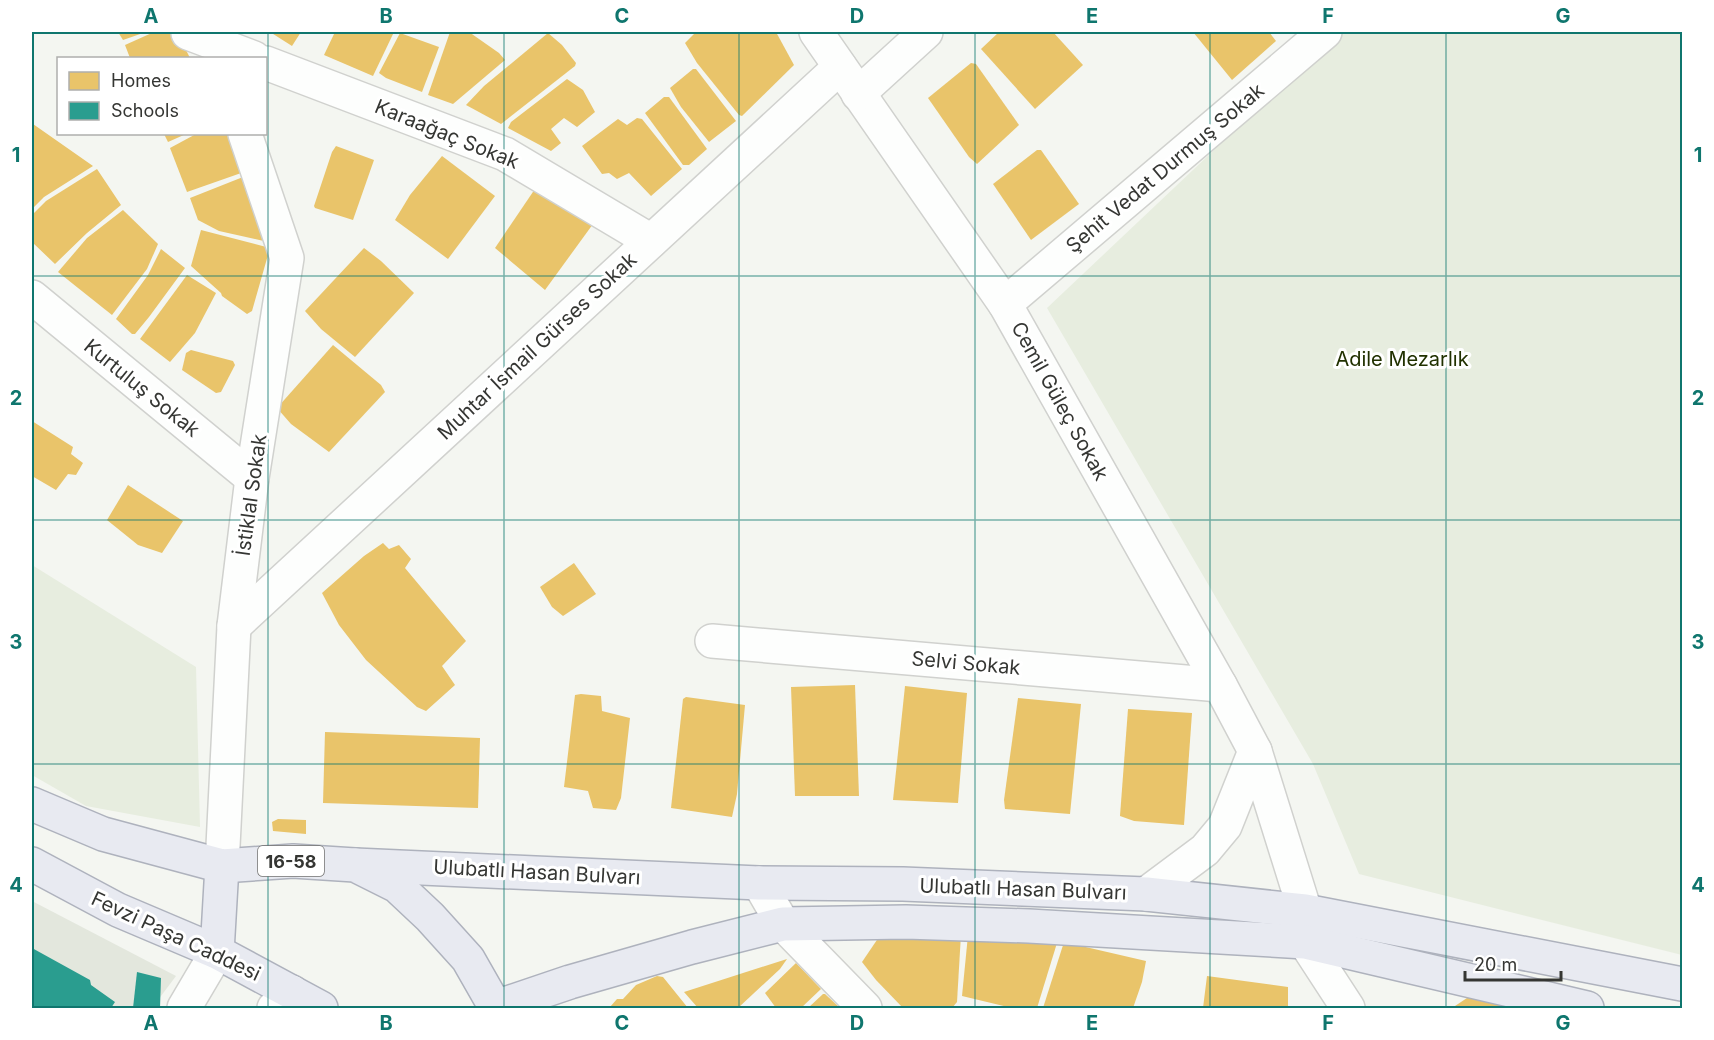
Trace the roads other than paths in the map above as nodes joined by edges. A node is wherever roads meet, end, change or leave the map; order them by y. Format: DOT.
graph roads {
  1 [pos="816,32"];
  2 [pos="926,32"];
  3 [pos="1325,32"];
  4 [pos="193,41"];
  5 [pos="250,57"];
  6 [pos="267,63"];
  7 [pos="840,67"];
  8 [pos="858,94"];
  9 [pos="245,135"];
  10 [pos="651,241"];
  11 [pos="32,297"];
  12 [pos="1005,304"];
  13 [pos="252,478"];
  14 [pos="234,626"];
  15 [pos="712,641"];
  16 [pos="1220,686"];
  17 [pos="1255,751"];
  18 [pos="32,804"];
  19 [pos="32,864"];
  20 [pos="355,865"];
  21 [pos="222,866"];
  22 [pos="759,884"];
  23 [pos="1146,894"];
  24 [pos="783,924"];
  25 [pos="1305,927"];
  26 [pos="217,952"];
  27 [pos="1683,984"];
  28 [pos="283,1000"];
  29 [pos="184,1008"];
  30 [pos="321,1008"];
  31 [pos="495,1008"];
  32 [pos="865,1008"];
  33 [pos="1348,1008"];
  34 [pos="1587,1008"];
  1 -- 7 [label="street, Cemil Güleç Sokak"];
  2 -- 8 [label="street"];
  3 -- 12 [label="street, Şehit Vedat Durmuş Sokak"];
  4 -- 5 [label="street"];
  6 -- 10 [label="street, Karaağaç Sokak"];
  7 -- 8 [label="street, Cemil Güleç Sokak"];
  7 -- 10 [label="street, Muhtar İsmail Gürses Sokak"];
  8 -- 12 [label="street, Cemil Güleç Sokak"];
  9 -- 13 [label="street, İstiklal Sokak"];
  10 -- 14 [label="street, Muhtar İsmail Gürses Sokak"];
  11 -- 13 [label="street, Kurtuluş Sokak"];
  12 -- 16 [label="street, Cemil Güleç Sokak"];
  13 -- 14 [label="street, İstiklal Sokak"];
  14 -- 21 [label="street, İstiklal Sokak"];
  15 -- 16 [label="street, Selvi Sokak"];
  16 -- 17 [label="street, Cemil Güleç Sokak"];
  17 -- 23 [label="street"];
  17 -- 25 [label="street, Cemil Güleç Sokak"];
  18 -- 21 [label="main road, 16-58"];
  19 -- 26 [label="main road, Fevzi Paşa Caddesi"];
  20 -- 21 [label="main road, 16-58"];
  20 -- 22 [label="main road, Ulubatlı Hasan Bulvarı"];
  20 -- 31 [label="main road, 16-58"];
  21 -- 26 [label="main road"];
  22 -- 23 [label="main road, Ulubatlı Hasan Bulvarı"];
  22 -- 24 [label="street"];
  23 -- 25 [label="main road, Ulubatlı Hasan Bulvarı"];
  24 -- 25 [label="main road, Ulubatlı Hasan Bulvarı"];
  24 -- 31 [label="main road, Ulubatlı Hasan Bulvarı"];
  24 -- 32 [label="street"];
  25 -- 27 [label="main road, Ulubatlı Hasan Bulvarı"];
  25 -- 33 [label="street, Cemil Güleç Sokak"];
  25 -- 34 [label="main road, Ulubatlı Hasan Bulvarı"];
  26 -- 28 [label="main road, Fevzi Paşa Caddesi"];
  26 -- 29 [label="street"];
  28 -- 30 [label="main road, Fevzi Paşa Caddesi"];
}
